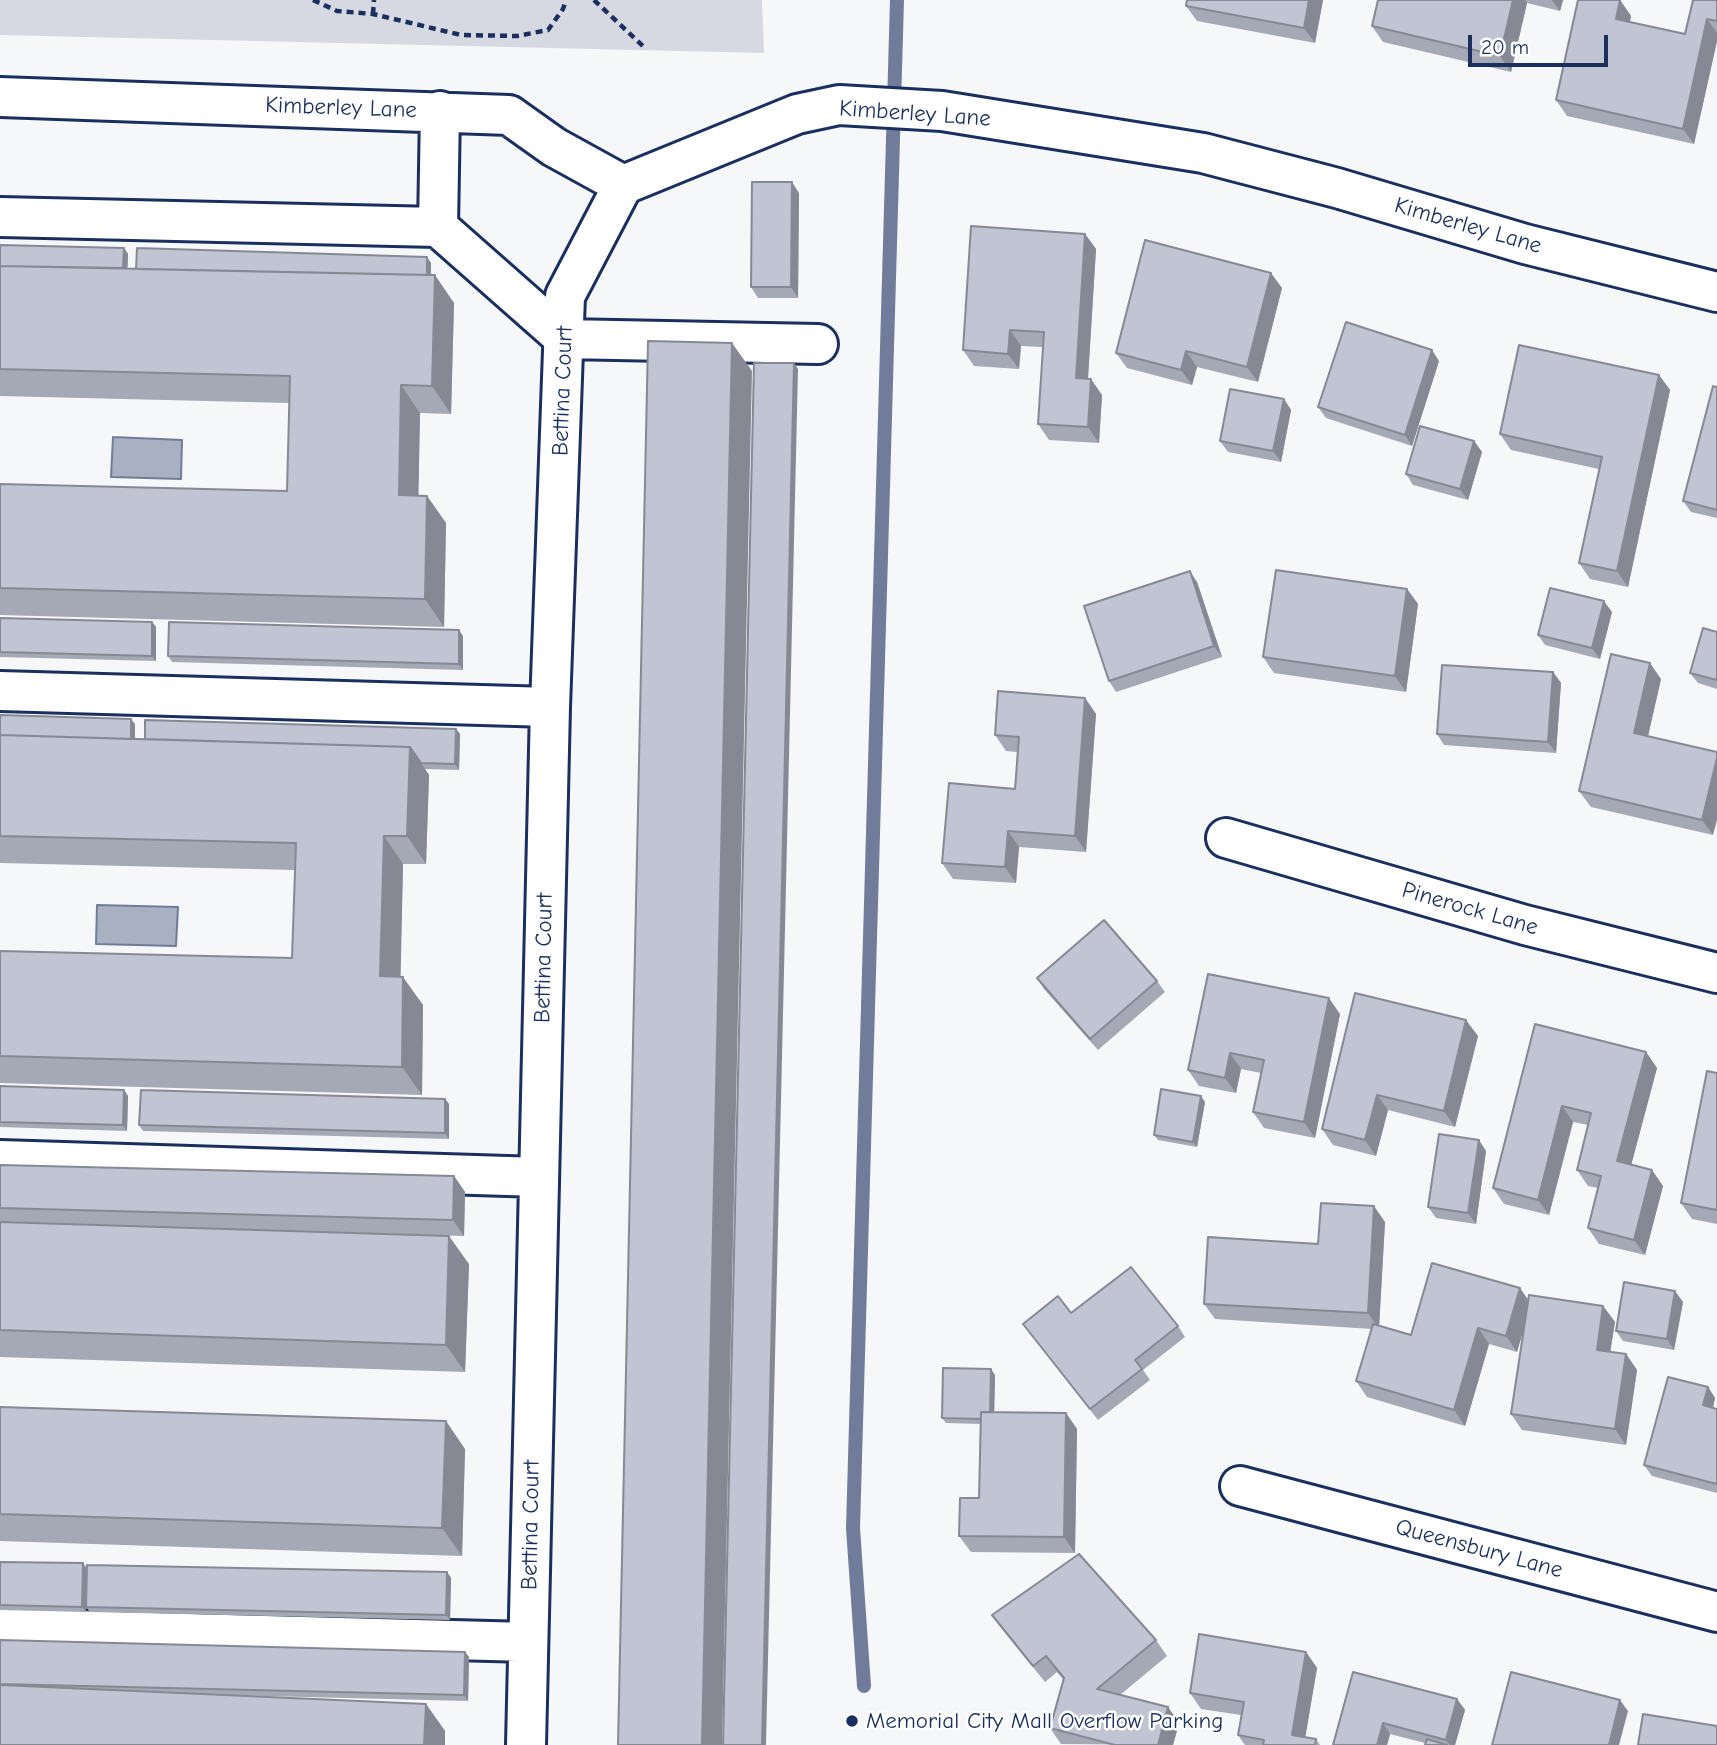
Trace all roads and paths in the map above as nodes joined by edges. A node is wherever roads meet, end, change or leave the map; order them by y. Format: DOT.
graph roads {
  1 [pos="313,0"];
  2 [pos="374,0"];
  3 [pos="566,0"];
  4 [pos="594,0"];
  5 [pos="373,14"];
  6 [pos="646,49"];
  7 [pos="0,97"];
  8 [pos="440,111"];
  9 [pos="623,186"];
  10 [pos="0,217"];
  11 [pos="438,227"];
  12 [pos="1717,292"];
  13 [pos="565,340"];
  14 [pos="818,344"];
  15 [pos="0,691"];
  16 [pos="550,707"];
  17 [pos="1226,838"];
  18 [pos="1717,973"];
  19 [pos="0,1160"];
  20 [pos="539,1177"];
  21 [pos="1240,1486"];
  22 [pos="1717,1612"];
  23 [pos="0,1628"];
  24 [pos="528,1642"];
  25 [pos="526,1745"];
  1 -- 5 [label="path"];
  2 -- 5 [label="path"];
  3 -- 5 [label="path"];
  4 -- 6 [label="path"];
  7 -- 8 [label="street, Kimberley Lane"];
  8 -- 9 [label="street, Kimberley Lane"];
  8 -- 11 [label="street"];
  9 -- 12 [label="street, Kimberley Lane"];
  9 -- 13 [label="street, Bettina Court"];
  10 -- 11 [label="street"];
  11 -- 13 [label="street"];
  13 -- 14 [label="street"];
  13 -- 16 [label="street, Bettina Court"];
  15 -- 16 [label="street"];
  16 -- 20 [label="street, Bettina Court"];
  17 -- 18 [label="street, Pinerock Lane"];
  19 -- 20 [label="street"];
  20 -- 24 [label="street, Bettina Court"];
  21 -- 22 [label="street, Queensbury Lane"];
  23 -- 24 [label="street"];
  24 -- 25 [label="street, Bettina Court"];
}
